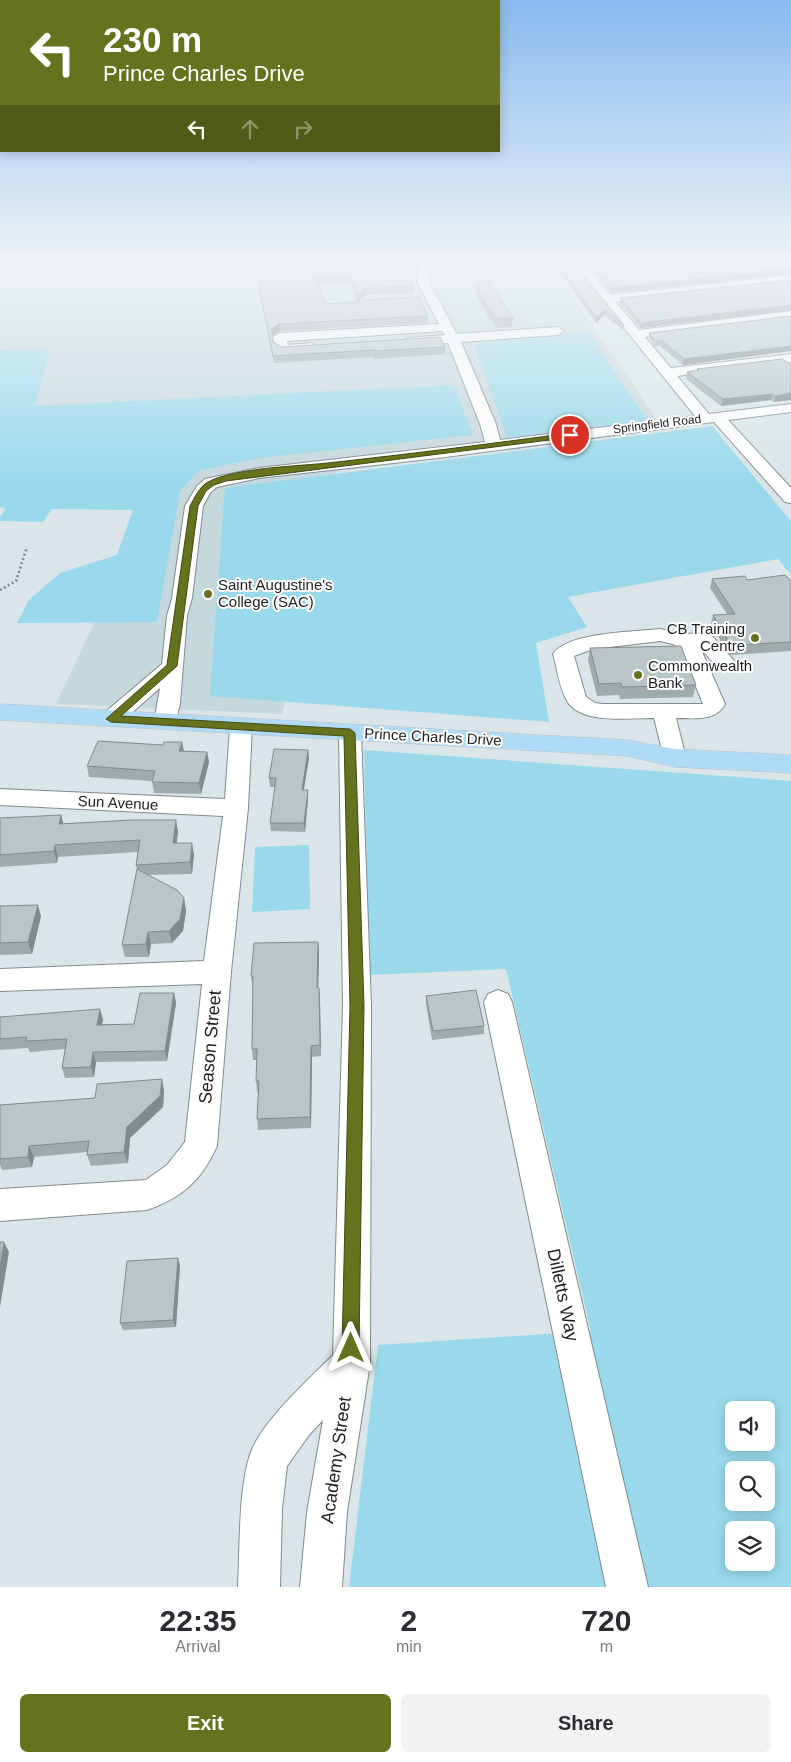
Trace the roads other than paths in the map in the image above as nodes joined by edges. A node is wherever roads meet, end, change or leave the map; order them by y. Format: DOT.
graph roads {
  1 [pos="320,336"];
  2 [pos="418,336"];
  3 [pos="451,336"];
  4 [pos="638,336"];
  5 [pos="791,358"];
  6 [pos="667,373"];
  7 [pos="791,408"];
  8 [pos="711,418"];
  9 [pos="494,445"];
  10 [pos="791,498"];
  11 [pos="683,640"];
  12 [pos="728,664"];
  13 [pos="172,666"];
  14 [pos="663,711"];
  15 [pos="0,712"];
  16 [pos="111,719"];
  17 [pos="165,722"];
  18 [pos="241,727"];
  19 [pos="350,733"];
  20 [pos="791,746"];
  21 [pos="674,749"];
  22 [pos="791,764"];
  23 [pos="0,797"];
  24 [pos="236,808"];
  25 [pos="217,972"];
  26 [pos="0,980"];
  27 [pos="498,1002"];
  28 [pos="0,1205"];
  29 [pos="350,1364"];
  30 [pos="259,1587"];
  31 [pos="321,1587"];
  32 [pos="627,1587"];
  1 -- 2 [label="street"];
  3 -- 9 [label="street"];
  4 -- 6 [label="street"];
  5 -- 6 [label="street"];
  6 -- 8 [label="street"];
  7 -- 8 [label="street, Springfield Road"];
  8 -- 9 [label="street, Springfield Road"];
  8 -- 10 [label="street"];
  9 -- 13 [label="street, Springfield Road"];
  11 -- 12 [label="street"];
  11 -- 14 [label="street"];
  11 -- 14 [label="street"];
  13 -- 16 [label="lane"];
  13 -- 17 [label="street, Springfield Road"];
  14 -- 21 [label="street"];
  15 -- 16 [label="highway, Prince Charles Drive"];
  16 -- 17 [label="highway, Prince Charles Drive"];
  17 -- 18 [label="highway, Prince Charles Drive"];
  18 -- 19 [label="highway, Prince Charles Drive"];
  18 -- 24 [label="street, Season Street"];
  19 -- 21 [label="highway, Prince Charles Drive"];
  19 -- 29 [label="street, Academy Street"];
  20 -- 21 [label="highway, Prince Charles Drive"];
  21 -- 22 [label="highway, Prince Charles Drive"];
  23 -- 24 [label="street, Sun Avenue"];
  24 -- 25 [label="street, Season Street"];
  25 -- 26 [label="street"];
  25 -- 28 [label="street, Season Street"];
  27 -- 32 [label="street, Dilletts Way"];
  29 -- 30 [label="street"];
  29 -- 31 [label="street, Academy Street"];
}
